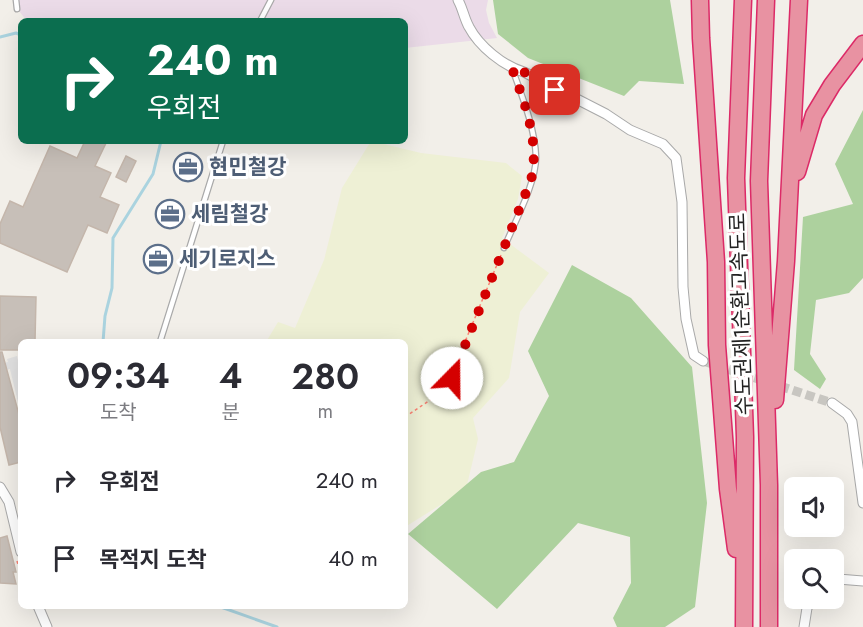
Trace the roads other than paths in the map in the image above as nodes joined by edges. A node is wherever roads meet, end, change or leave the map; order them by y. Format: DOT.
graph roads {
  1 [pos="15,0"];
  2 [pos="271,0"];
  3 [pos="458,0"];
  4 [pos="693,0"];
  5 [pos="700,0"];
  6 [pos="743,0"];
  7 [pos="766,0"];
  8 [pos="799,0"];
  9 [pos="17,9"];
  10 [pos="262,18"];
  11 [pos="700,38"];
  12 [pos="863,44"];
  13 [pos="512,68"];
  14 [pos="222,144"];
  15 [pos="789,199"];
  16 [pos="504,248"];
  17 [pos="161,339"];
  18 [pos="703,361"];
  19 [pos="832,403"];
  20 [pos="769,485"];
  21 [pos="0,488"];
  22 [pos="0,497"];
  23 [pos="863,503"];
  24 [pos="11,512"];
  25 [pos="18,540"];
  26 [pos="844,579"];
  27 [pos="863,581"];
  28 [pos="39,609"];
  29 [pos="807,609"];
  30 [pos="744,620"];
  31 [pos="47,627"];
  32 [pos="769,627"];
  33 [pos="804,627"];
  1 -- 9 [label="lane"];
  2 -- 10 [label="lane"];
  3 -- 13 [label="street"];
  4 -- 11 [label="highway"];
  5 -- 11 [label="highway"];
  6 -- 30 [label="highway, 수도권제1순환고속도로"];
  7 -- 20 [label="highway, 수도권제1순환고속도로"];
  8 -- 15 [label="highway"];
  11 -- 30 [label="highway"];
  12 -- 15 [label="highway"];
  13 -- 16 [label="lane"];
  13 -- 18 [label="street"];
  14 -- 17 [label="lane"];
  15 -- 20 [label="highway"];
  19 -- 23 [label="street"];
  20 -- 32 [label="highway, 수도권제1순환고속도로"];
  21 -- 24 [label="street"];
  22 -- 24 [label="street"];
  24 -- 25 [label="street"];
  26 -- 27 [label="street"];
  28 -- 31 [label="street"];
  29 -- 33 [label="street"];
}
